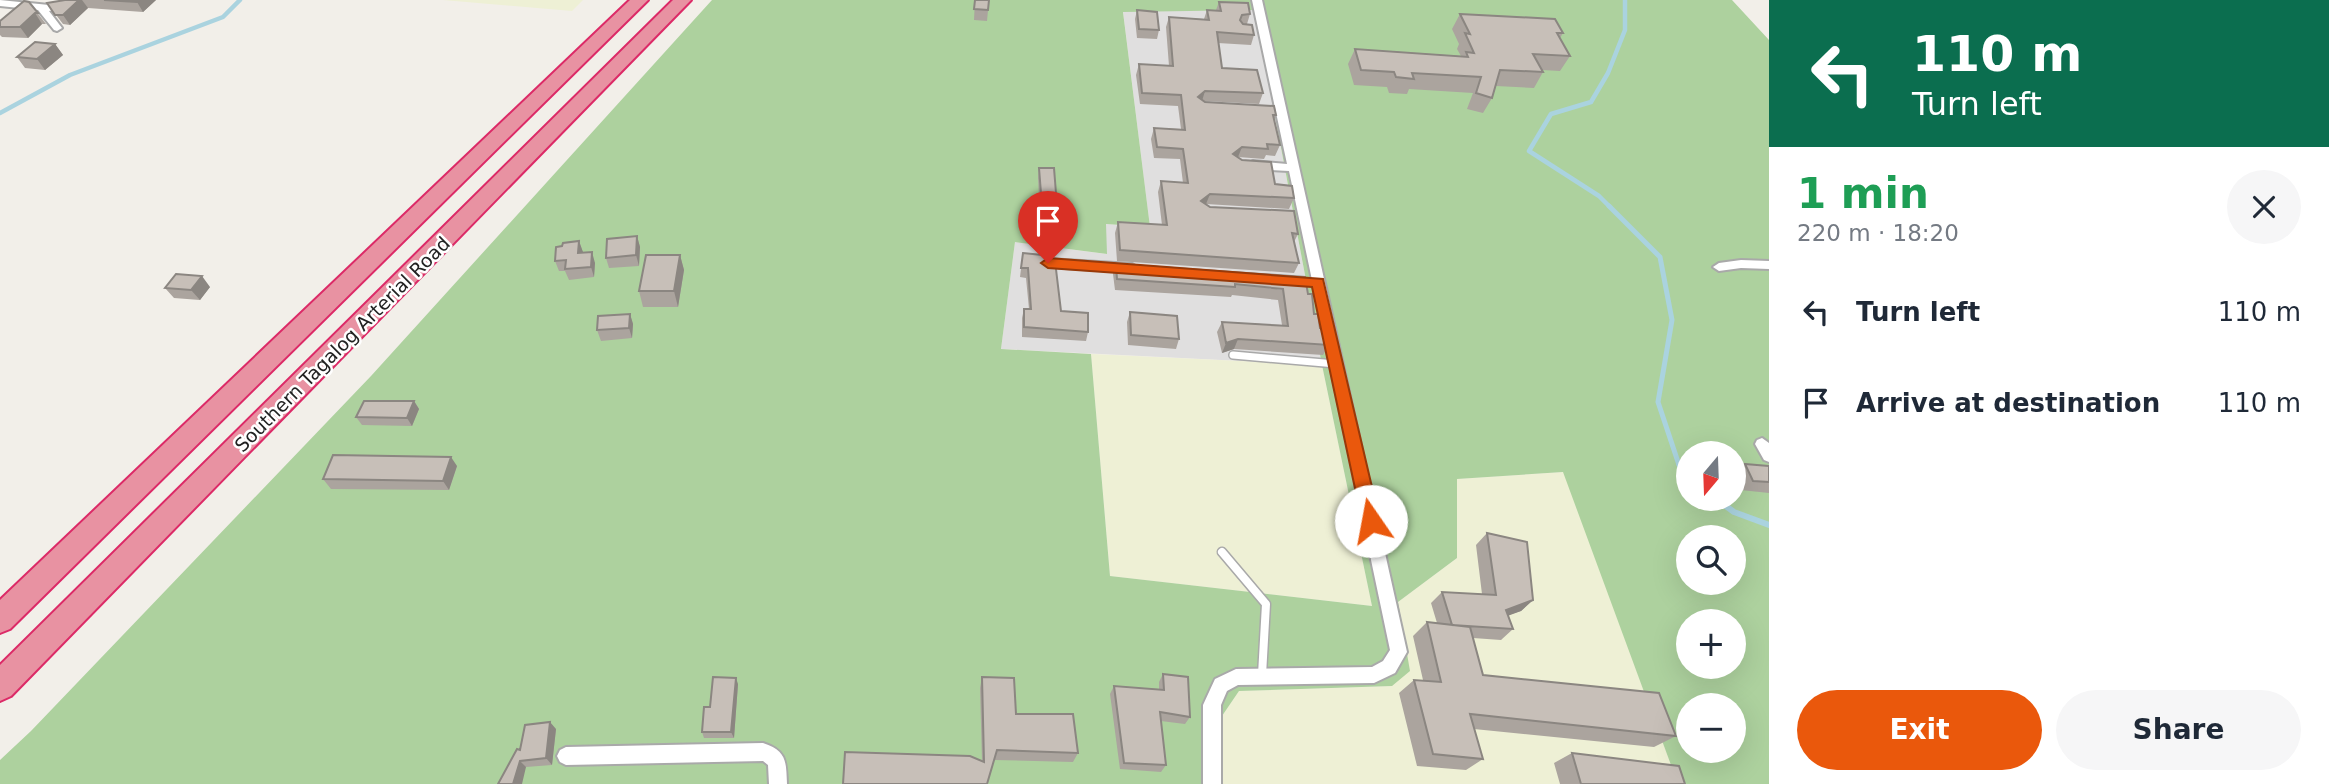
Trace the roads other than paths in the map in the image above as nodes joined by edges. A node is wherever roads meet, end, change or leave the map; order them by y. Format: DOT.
graph roads {
  1 [pos="97,0"];
  2 [pos="640,0"];
  3 [pos="683,0"];
  4 [pos="1257,0"];
  5 [pos="0,3"];
  6 [pos="41,7"];
  7 [pos="57,28"];
  8 [pos="1238,164"];
  9 [pos="1293,168"];
  10 [pos="1048,263"];
  11 [pos="1769,265"];
  12 [pos="1719,267"];
  13 [pos="1146,269"];
  14 [pos="1233,355"];
  15 [pos="1337,364"];
  16 [pos="1222,552"];
  17 [pos="0,619"];
  18 [pos="1262,676"];
  19 [pos="0,687"];
  20 [pos="566,756"];
  21 [pos="778,784"];
  22 [pos="1212,784"];
  1 -- 6 [label="street"];
  2 -- 17 [label="highway, Southern Tagalog Arterial Road"];
  3 -- 19 [label="highway, Southern Tagalog Arterial Road"];
  4 -- 9 [label="street"];
  5 -- 6 [label="street"];
  6 -- 7 [label="street"];
  8 -- 9 [label="street"];
  9 -- 15 [label="street"];
  10 -- 13 [label="street"];
  11 -- 12 [label="street"];
  14 -- 15 [label="lane"];
  15 -- 18 [label="street"];
  16 -- 18 [label="lane"];
  18 -- 22 [label="street"];
  20 -- 21 [label="street"];
}
